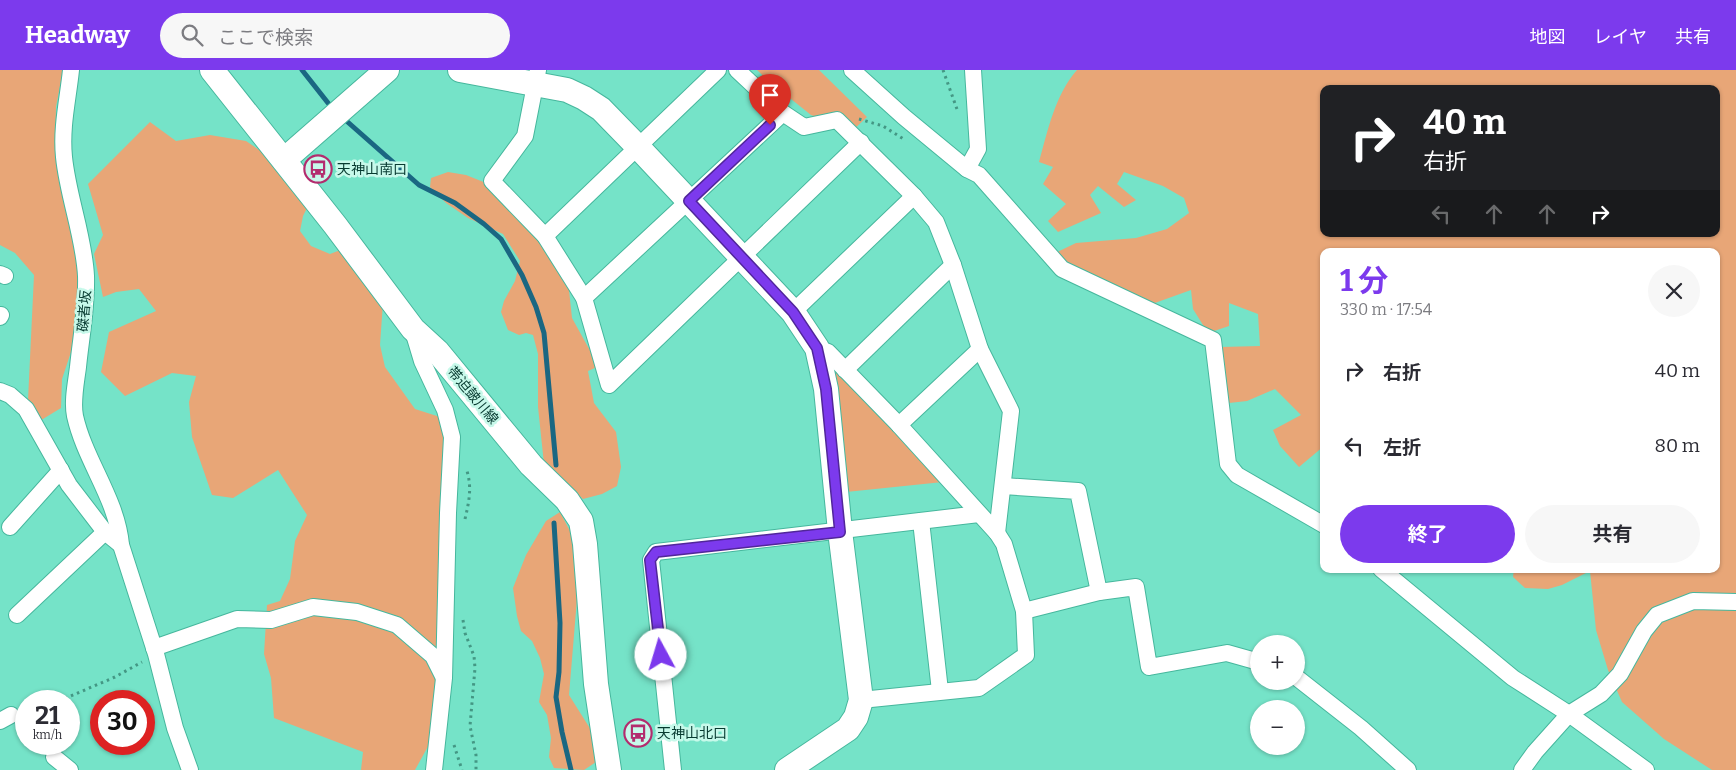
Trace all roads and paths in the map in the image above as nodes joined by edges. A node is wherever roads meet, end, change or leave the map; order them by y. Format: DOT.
graph roads {
  1 [pos="71,70"];
  2 [pos="212,70"];
  3 [pos="387,70"];
  4 [pos="460,70"];
  5 [pos="718,70"];
  6 [pos="737,70"];
  7 [pos="852,70"];
  8 [pos="973,70"];
  9 [pos="537,77"];
  10 [pos="783,113"];
  11 [pos="837,120"];
  12 [pos="906,141"];
  13 [pos="861,142"];
  14 [pos="638,147"];
  15 [pos="284,160"];
  16 [pos="967,168"];
  17 [pos="914,196"];
  18 [pos="689,201"];
  19 [pos="545,236"];
  20 [pos="742,257"];
  21 [pos="953,265"];
  22 [pos="584,298"];
  23 [pos="793,312"];
  24 [pos="413,329"];
  25 [pos="817,348"];
  26 [pos="980,349"];
  27 [pos="845,370"];
  28 [pos="0,391"];
  29 [pos="899,425"];
  30 [pos="466,467"];
  31 [pos="61,470"];
  32 [pos="1003,486"];
  33 [pos="980,514"];
  34 [pos="921,521"];
  35 [pos="464,522"];
  36 [pos="1320,523"];
  37 [pos="10,526"];
  38 [pos="104,532"];
  39 [pos="840,532"];
  40 [pos="997,533"];
  41 [pos="121,545"];
  42 [pos="1386,573"];
  43 [pos="1099,592"];
  44 [pos="1736,602"];
  45 [pos="1024,611"];
  46 [pos="17,614"];
  47 [pos="462,617"];
  48 [pos="155,651"];
  49 [pos="1250,659"];
  50 [pos="444,678"];
  51 [pos="1305,684"];
  52 [pos="940,691"];
  53 [pos="80,692"];
  54 [pos="861,700"];
  55 [pos="1569,714"];
  56 [pos="54,757"];
  57 [pos="70,770"];
  58 [pos="190,770"];
  59 [pos="434,770"];
  60 [pos="476,770"];
  61 [pos="609,770"];
  62 [pos="673,770"];
  63 [pos="787,770"];
  64 [pos="1408,770"];
  65 [pos="1522,770"];
  66 [pos="1646,770"];
  1 -- 41 [label="street, 磔者坂"];
  2 -- 15 [label="street, 帯迫皷川線"];
  3 -- 15 [label="street"];
  4 -- 9 [label="street"];
  5 -- 14 [label="street"];
  6 -- 10 [label="street"];
  7 -- 16 [label="street"];
  8 -- 16 [label="street"];
  9 -- 14 [label="street"];
  9 -- 19 [label="street"];
  10 -- 11 [label="street"];
  10 -- 18 [label="street"];
  11 -- 12 [label="path"];
  11 -- 13 [label="street"];
  13 -- 17 [label="street"];
  13 -- 20 [label="street"];
  14 -- 18 [label="street"];
  14 -- 19 [label="street"];
  15 -- 24 [label="street, 帯迫皷川線"];
  16 -- 36 [label="street"];
  17 -- 21 [label="street"];
  17 -- 23 [label="street"];
  18 -- 20 [label="street"];
  18 -- 22 [label="street"];
  19 -- 22 [label="street"];
  20 -- 22 [label="street"];
  20 -- 23 [label="street"];
  21 -- 26 [label="street"];
  21 -- 27 [label="street"];
  23 -- 25 [label="street"];
  24 -- 50 [label="street"];
  24 -- 61 [label="street, 帯迫皷川線"];
  25 -- 27 [label="street"];
  25 -- 39 [label="street"];
  26 -- 29 [label="street"];
  26 -- 32 [label="street"];
  27 -- 29 [label="street"];
  28 -- 31 [label="street"];
  29 -- 33 [label="street"];
  30 -- 35 [label="path"];
  31 -- 37 [label="street"];
  31 -- 38 [label="street"];
  32 -- 40 [label="street"];
  32 -- 43 [label="street"];
  33 -- 34 [label="street"];
  33 -- 40 [label="street"];
  34 -- 39 [label="street"];
  34 -- 52 [label="street"];
  38 -- 41 [label="street"];
  38 -- 46 [label="street"];
  39 -- 54 [label="street"];
  39 -- 62 [label="street"];
  40 -- 45 [label="street"];
  41 -- 48 [label="street, 磔者坂"];
  42 -- 55 [label="street"];
  43 -- 45 [label="street"];
  43 -- 49 [label="street"];
  44 -- 55 [label="street"];
  45 -- 52 [label="street"];
  47 -- 60 [label="path"];
  48 -- 50 [label="street"];
  48 -- 53 [label="path"];
  48 -- 58 [label="street, 磔者坂"];
  50 -- 59 [label="street"];
  51 -- 64 [label="street"];
  52 -- 54 [label="street"];
  54 -- 63 [label="street"];
  55 -- 65 [label="street"];
  55 -- 66 [label="street"];
  56 -- 57 [label="street"];
}
